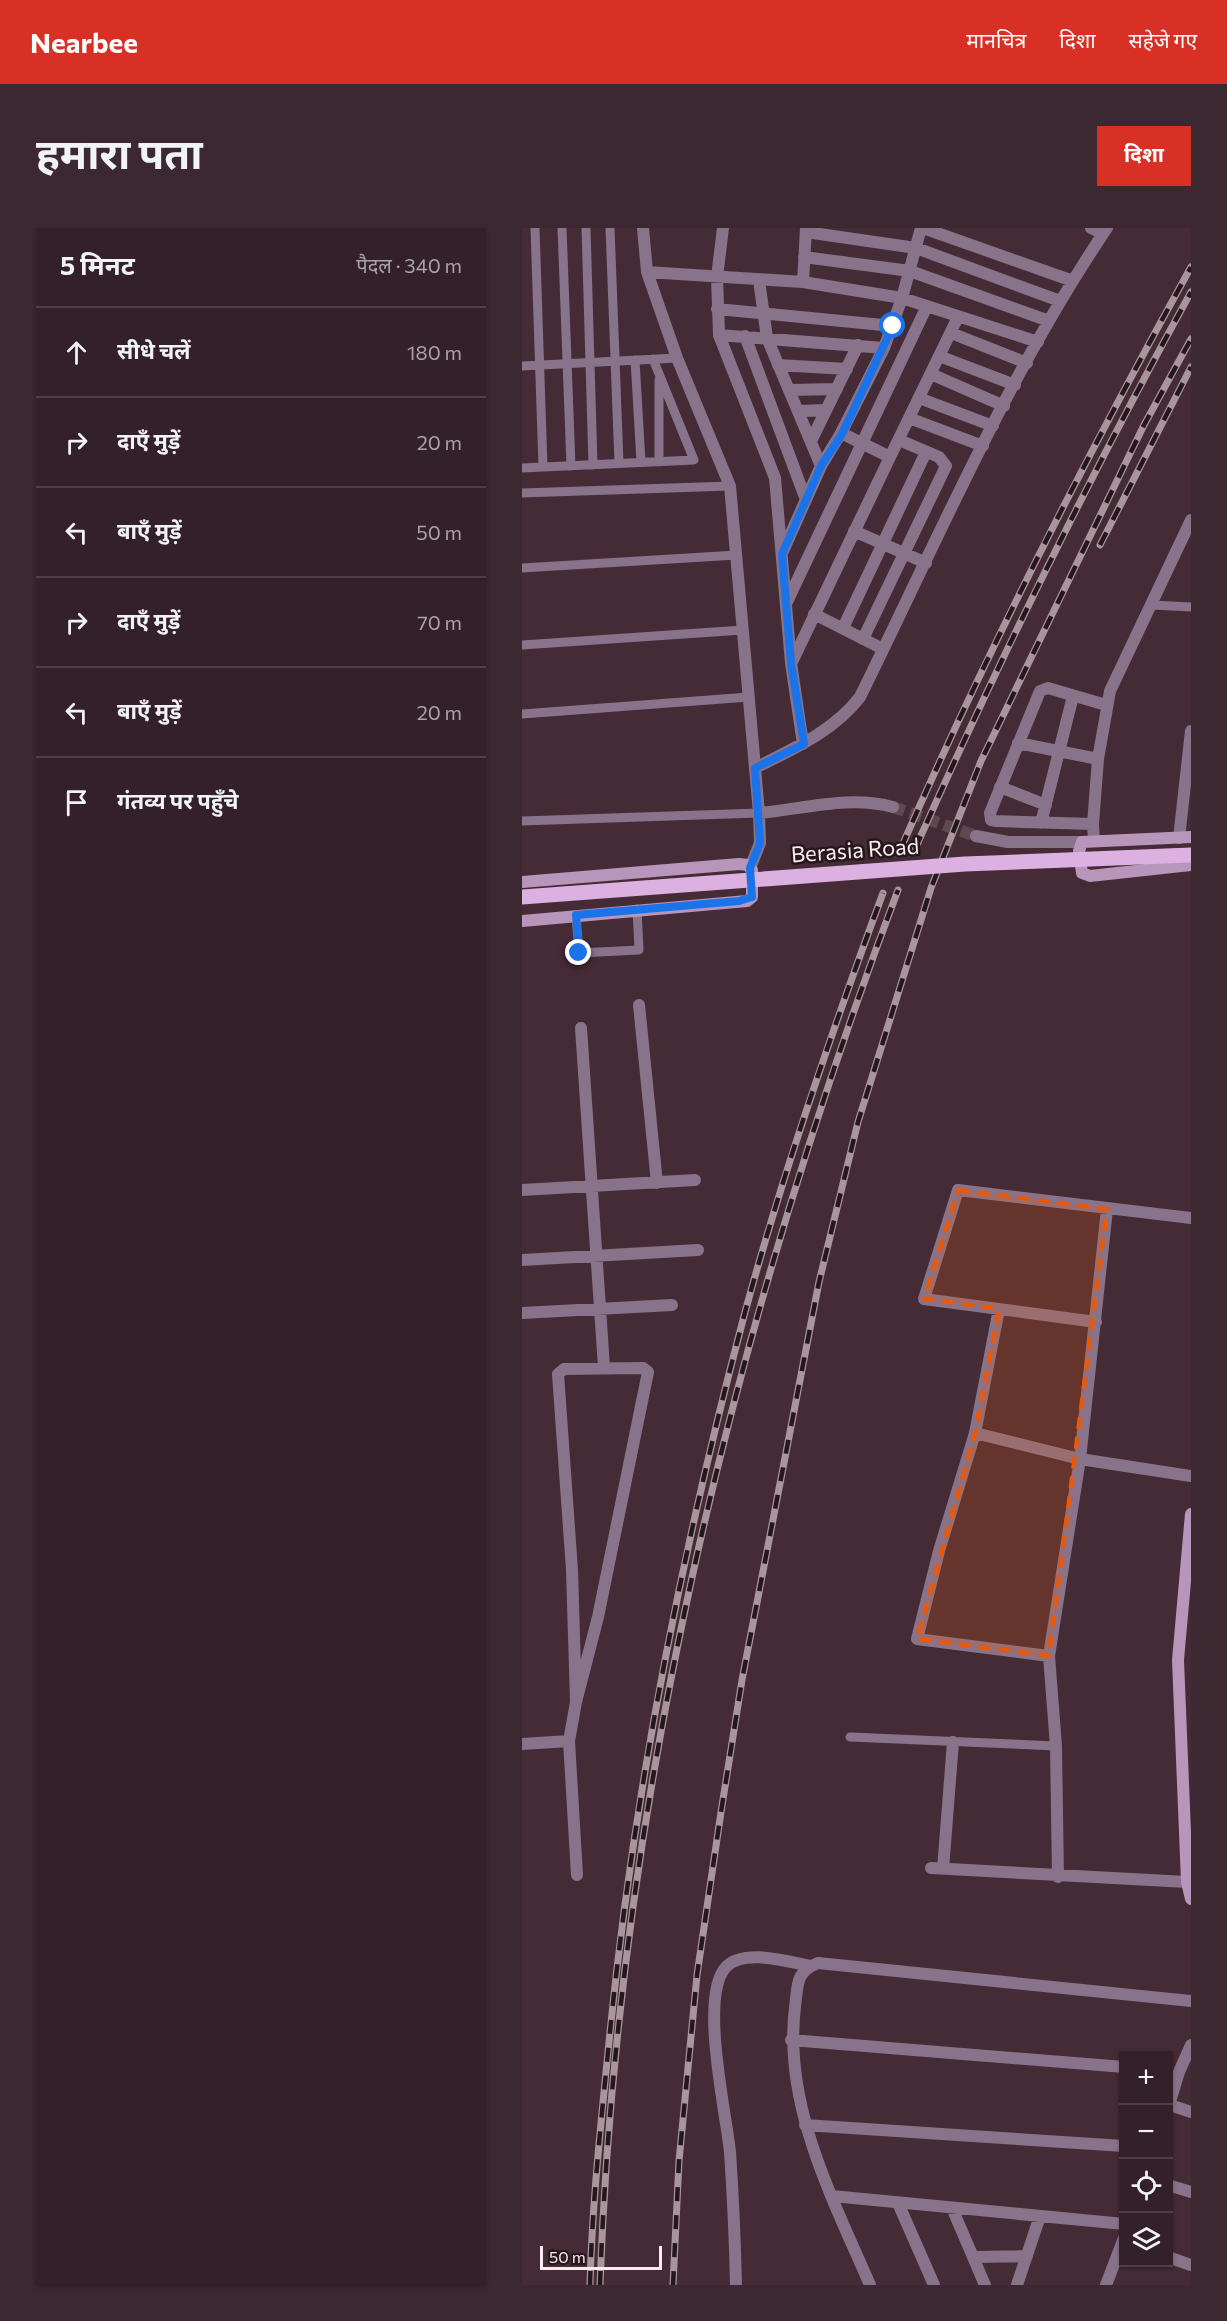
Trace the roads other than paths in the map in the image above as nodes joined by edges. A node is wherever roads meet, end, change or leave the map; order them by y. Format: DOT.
graph roads {
  1 [pos="535,228"];
  2 [pos="562,228"];
  3 [pos="586,228"];
  4 [pos="610,228"];
  5 [pos="643,228"];
  6 [pos="723,228"];
  7 [pos="922,228"];
  8 [pos="1091,228"];
  9 [pos="806,230"];
  10 [pos="1105,231"];
  11 [pos="916,248"];
  12 [pos="804,257"];
  13 [pos="910,271"];
  14 [pos="647,272"];
  15 [pos="717,277"];
  16 [pos="759,280"];
  17 [pos="1073,281"];
  18 [pos="803,282"];
  19 [pos="902,298"];
  20 [pos="1060,301"];
  21 [pos="927,306"];
  22 [pos="717,309"];
  23 [pos="765,314"];
  24 [pos="958,317"];
  25 [pos="1050,321"];
  26 [pos="893,326"];
  27 [pos="951,333"];
  28 [pos="719,335"];
  29 [pos="745,336"];
  30 [pos="767,338"];
  31 [pos="1038,342"];
  32 [pos="858,345"];
  33 [pos="884,348"];
  34 [pos="939,356"];
  35 [pos="677,358"];
  36 [pos="653,359"];
  37 [pos="635,360"];
  38 [pos="615,361"];
  39 [pos="590,362"];
  40 [pos="567,363"];
  41 [pos="1027,363"];
  42 [pos="539,365"];
  43 [pos="778,365"];
  44 [pos="522,366"];
  45 [pos="847,369"];
  46 [pos="931,374"];
  47 [pos="660,376"];
  48 [pos="1015,385"];
  49 [pos="837,389"];
  50 [pos="789,390"];
  51 [pos="919,398"];
  52 [pos="1004,406"];
  53 [pos="826,410"];
  54 [pos="798,411"];
  55 [pos="909,418"];
  56 [pos="993,426"];
  57 [pos="842,434"];
  58 [pos="898,440"];
  59 [pos="811,441"];
  60 [pos="861,443"];
  61 [pos="983,446"];
  62 [pos="926,452"];
  63 [pos="890,457"];
  64 [pos="641,462"];
  65 [pos="659,462"];
  66 [pos="619,464"];
  67 [pos="592,465"];
  68 [pos="571,466"];
  69 [pos="821,466"];
  70 [pos="543,467"];
  71 [pos="522,468"];
  72 [pos="730,486"];
  73 [pos="522,493"];
  74 [pos="806,500"];
  75 [pos="1191,520"];
  76 [pos="854,531"];
  77 [pos="1186,542"];
  78 [pos="882,543"];
  79 [pos="904,553"];
  80 [pos="782,554"];
  81 [pos="737,555"];
  82 [pos="926,563"];
  83 [pos="522,568"];
  84 [pos="786,605"];
  85 [pos="1152,605"];
  86 [pos="1191,607"];
  87 [pos="814,614"];
  88 [pos="843,628"];
  89 [pos="743,630"];
  90 [pos="863,639"];
  91 [pos="522,645"];
  92 [pos="884,649"];
  93 [pos="791,663"];
  94 [pos="1073,696"];
  95 [pos="749,697"];
  96 [pos="1106,705"];
  97 [pos="522,714"];
  98 [pos="1191,731"];
  99 [pos="1018,743"];
  100 [pos="804,744"];
  101 [pos="1059,751"];
  102 [pos="1098,759"];
  103 [pos="755,768"];
  104 [pos="1000,787"];
  105 [pos="1046,805"];
  106 [pos="893,807"];
  107 [pos="759,813"];
  108 [pos="522,821"];
  109 [pos="1041,824"];
  110 [pos="1093,824"];
  111 [pos="976,836"];
  112 [pos="1185,837"];
  113 [pos="1088,842"];
  114 [pos="1191,855"];
  115 [pos="1191,865"];
  116 [pos="750,868"];
  117 [pos="522,882"];
  118 [pos="522,897"];
  119 [pos="637,909"];
  120 [pos="576,915"];
  121 [pos="522,921"];
  122 [pos="639,1005"];
  123 [pos="581,1028"];
  124 [pos="695,1180"];
  125 [pos="657,1183"];
  126 [pos="591,1187"];
  127 [pos="522,1190"];
  128 [pos="1107,1209"];
  129 [pos="1191,1218"];
  130 [pos="698,1250"];
  131 [pos="595,1257"];
  132 [pos="522,1260"];
  133 [pos="672,1305"];
  134 [pos="599,1309"];
  135 [pos="999,1309"];
  136 [pos="522,1313"];
  137 [pos="1096,1322"];
  138 [pos="604,1367"];
  139 [pos="975,1433"];
  140 [pos="1080,1459"];
  141 [pos="1191,1476"];
  142 [pos="1191,1514"];
  143 [pos="1049,1656"];
  144 [pos="576,1702"];
  145 [pos="850,1737"];
  146 [pos="569,1741"];
  147 [pos="953,1742"];
  148 [pos="522,1744"];
  149 [pos="1056,1746"];
  150 [pos="577,1875"];
  151 [pos="1058,1877"];
  152 [pos="1187,1882"];
  153 [pos="1191,1899"];
  154 [pos="811,1966"];
  155 [pos="1191,2001"];
  156 [pos="791,2040"];
  157 [pos="1191,2045"];
  158 [pos="1119,2067"];
  159 [pos="1174,2071"];
  160 [pos="1169,2105"];
  161 [pos="1173,2108"];
  162 [pos="1191,2112"];
  163 [pos="805,2125"];
  164 [pos="1119,2146"];
  165 [pos="1173,2187"];
  166 [pos="1191,2192"];
  167 [pos="832,2196"];
  168 [pos="898,2203"];
  169 [pos="952,2208"];
  170 [pos="1040,2216"];
  171 [pos="1119,2224"];
  172 [pos="1119,2251"];
  173 [pos="1027,2256"];
  174 [pos="973,2257"];
  175 [pos="1173,2260"];
  176 [pos="1191,2265"];
  177 [pos="736,2285"];
  178 [pos="870,2285"];
  179 [pos="934,2285"];
  180 [pos="986,2285"];
  181 [pos="1017,2285"];
  182 [pos="1106,2285"];
  1 -- 42 [label="lane"];
  2 -- 40 [label="lane"];
  3 -- 39 [label="lane"];
  4 -- 38 [label="lane"];
  5 -- 14 [label="street"];
  6 -- 15 [label="street"];
  7 -- 11 [label="street"];
  7 -- 17 [label="street"];
  8 -- 10 [label="street"];
  9 -- 11 [label="street"];
  9 -- 12 [label="street"];
  10 -- 17 [label="street"];
  11 -- 13 [label="street"];
  11 -- 20 [label="street"];
  12 -- 13 [label="street"];
  12 -- 18 [label="street"];
  13 -- 19 [label="street"];
  13 -- 25 [label="street"];
  14 -- 15 [label="street"];
  14 -- 35 [label="street"];
  15 -- 16 [label="street"];
  15 -- 22 [label="street"];
  16 -- 18 [label="street"];
  16 -- 23 [label="street"];
  17 -- 20 [label="street"];
  18 -- 19 [label="street"];
  19 -- 21 [label="street"];
  19 -- 26 [label="street"];
  20 -- 25 [label="street"];
  21 -- 24 [label="street"];
  21 -- 60 [label="street"];
  22 -- 23 [label="street"];
  22 -- 28 [label="street"];
  23 -- 26 [label="street"];
  23 -- 30 [label="street"];
  24 -- 27 [label="street"];
  24 -- 31 [label="street"];
  25 -- 31 [label="street"];
  26 -- 33 [label="street"];
  27 -- 34 [label="street"];
  27 -- 41 [label="street"];
  28 -- 29 [label="street"];
  28 -- 80 [label="street"];
  29 -- 30 [label="street"];
  29 -- 74 [label="street"];
  30 -- 32 [label="street"];
  30 -- 43 [label="street"];
  31 -- 41 [label="street"];
  32 -- 33 [label="street"];
  32 -- 45 [label="street"];
  33 -- 57 [label="street"];
  34 -- 46 [label="street"];
  34 -- 48 [label="street"];
  35 -- 36 [label="lane"];
  35 -- 72 [label="street"];
  36 -- 37 [label="lane"];
  36 -- 47 [label="lane"];
  37 -- 38 [label="lane"];
  37 -- 64 [label="lane"];
  38 -- 39 [label="lane"];
  38 -- 66 [label="lane"];
  39 -- 40 [label="lane"];
  39 -- 67 [label="lane"];
  40 -- 42 [label="lane"];
  40 -- 68 [label="lane"];
  41 -- 48 [label="street"];
  42 -- 44 [label="lane"];
  42 -- 70 [label="lane"];
  43 -- 45 [label="street"];
  43 -- 50 [label="street"];
  45 -- 49 [label="street"];
  46 -- 51 [label="street"];
  46 -- 52 [label="street"];
  47 -- 65 [label="lane"];
  47 -- 65 [label="lane"];
  48 -- 52 [label="street"];
  49 -- 50 [label="street"];
  49 -- 53 [label="street"];
  50 -- 54 [label="street"];
  51 -- 55 [label="street"];
  51 -- 56 [label="street"];
  52 -- 56 [label="street"];
  53 -- 54 [label="street"];
  53 -- 59 [label="street"];
  54 -- 59 [label="street"];
  55 -- 58 [label="street"];
  55 -- 61 [label="street"];
  56 -- 61 [label="street"];
  57 -- 60 [label="street"];
  57 -- 69 [label="street"];
  58 -- 62 [label="street"];
  58 -- 63 [label="street"];
  59 -- 69 [label="street"];
  60 -- 63 [label="street"];
  60 -- 84 [label="street"];
  61 -- 82 [label="street"];
  62 -- 78 [label="street"];
  62 -- 79 [label="street"];
  63 -- 76 [label="street"];
  64 -- 65 [label="lane"];
  64 -- 66 [label="lane"];
  66 -- 67 [label="lane"];
  67 -- 68 [label="lane"];
  68 -- 70 [label="lane"];
  69 -- 74 [label="street"];
  70 -- 71 [label="lane"];
  72 -- 73 [label="lane"];
  72 -- 81 [label="street"];
  74 -- 80 [label="street"];
  75 -- 77 [label="street"];
  76 -- 78 [label="street"];
  76 -- 87 [label="street"];
  77 -- 85 [label="street"];
  78 -- 79 [label="street"];
  78 -- 88 [label="street"];
  79 -- 82 [label="street"];
  79 -- 90 [label="street"];
  80 -- 84 [label="street"];
  81 -- 83 [label="lane"];
  81 -- 89 [label="street"];
  82 -- 92 [label="street"];
  84 -- 93 [label="street"];
  85 -- 86 [label="lane"];
  85 -- 96 [label="street"];
  87 -- 88 [label="street"];
  87 -- 93 [label="street"];
  88 -- 90 [label="street"];
  89 -- 91 [label="lane"];
  89 -- 95 [label="street"];
  90 -- 92 [label="street"];
  92 -- 100 [label="street"];
  93 -- 100 [label="street"];
  94 -- 96 [label="street"];
  94 -- 99 [label="street"];
  94 -- 101 [label="street"];
  95 -- 97 [label="lane"];
  95 -- 103 [label="street"];
  96 -- 102 [label="street"];
  98 -- 112 [label="street"];
  99 -- 101 [label="street"];
  99 -- 104 [label="street"];
  100 -- 103 [label="street"];
  101 -- 102 [label="street"];
  101 -- 105 [label="street"];
  102 -- 110 [label="street"];
  103 -- 107 [label="street"];
  104 -- 105 [label="street"];
  104 -- 109 [label="street"];
  105 -- 109 [label="street"];
  106 -- 107 [label="street"];
  107 -- 108 [label="lane"];
  107 -- 116 [label="street"];
  109 -- 110 [label="street"];
  110 -- 113 [label="street"];
  111 -- 113 [label="street"];
  112 -- 113 [label="street"];
  113 -- 115 [label="street"];
  114 -- 118 [label="main road, Berasia Road, bridge"];
  116 -- 117 [label="street"];
  116 -- 119 [label="street"];
  119 -- 120 [label="street"];
  119 -- 120 [label="lane"];
  120 -- 121 [label="street"];
  122 -- 125 [label="street"];
  123 -- 126 [label="street"];
  124 -- 125 [label="street"];
  125 -- 126 [label="street"];
  126 -- 127 [label="street"];
  126 -- 131 [label="street"];
  128 -- 129 [label="street"];
  128 -- 135 [label="street"];
  128 -- 137 [label="street"];
  130 -- 131 [label="street"];
  131 -- 132 [label="street"];
  131 -- 134 [label="street"];
  133 -- 134 [label="street"];
  134 -- 136 [label="street"];
  134 -- 138 [label="street"];
  135 -- 137 [label="street"];
  135 -- 139 [label="street"];
  137 -- 140 [label="street"];
  138 -- 144 [label="street"];
  138 -- 144 [label="street"];
  139 -- 140 [label="street"];
  139 -- 143 [label="street"];
  140 -- 141 [label="street"];
  140 -- 143 [label="street"];
  142 -- 152 [label="street"];
  143 -- 149 [label="street"];
  144 -- 146 [label="street"];
  145 -- 147 [label="lane"];
  146 -- 148 [label="street"];
  146 -- 150 [label="street"];
  147 -- 149 [label="lane"];
  147 -- 151 [label="street"];
  149 -- 151 [label="street"];
  151 -- 152 [label="street"];
  152 -- 153 [label="street"];
  154 -- 155 [label="street"];
  154 -- 156 [label="street"];
  154 -- 177 [label="street"];
  156 -- 158 [label="street"];
  156 -- 163 [label="street"];
  157 -- 159 [label="street"];
  159 -- 160 [label="street"];
  161 -- 162 [label="street"];
  163 -- 164 [label="street"];
  163 -- 167 [label="street"];
  165 -- 166 [label="street"];
  167 -- 168 [label="street"];
  167 -- 178 [label="street"];
  168 -- 169 [label="street"];
  168 -- 179 [label="street"];
  169 -- 170 [label="street"];
  169 -- 174 [label="street"];
  170 -- 171 [label="street"];
  170 -- 173 [label="street"];
  172 -- 182 [label="street"];
  173 -- 174 [label="street"];
  173 -- 181 [label="street"];
  174 -- 180 [label="street"];
  175 -- 176 [label="street"];
}
